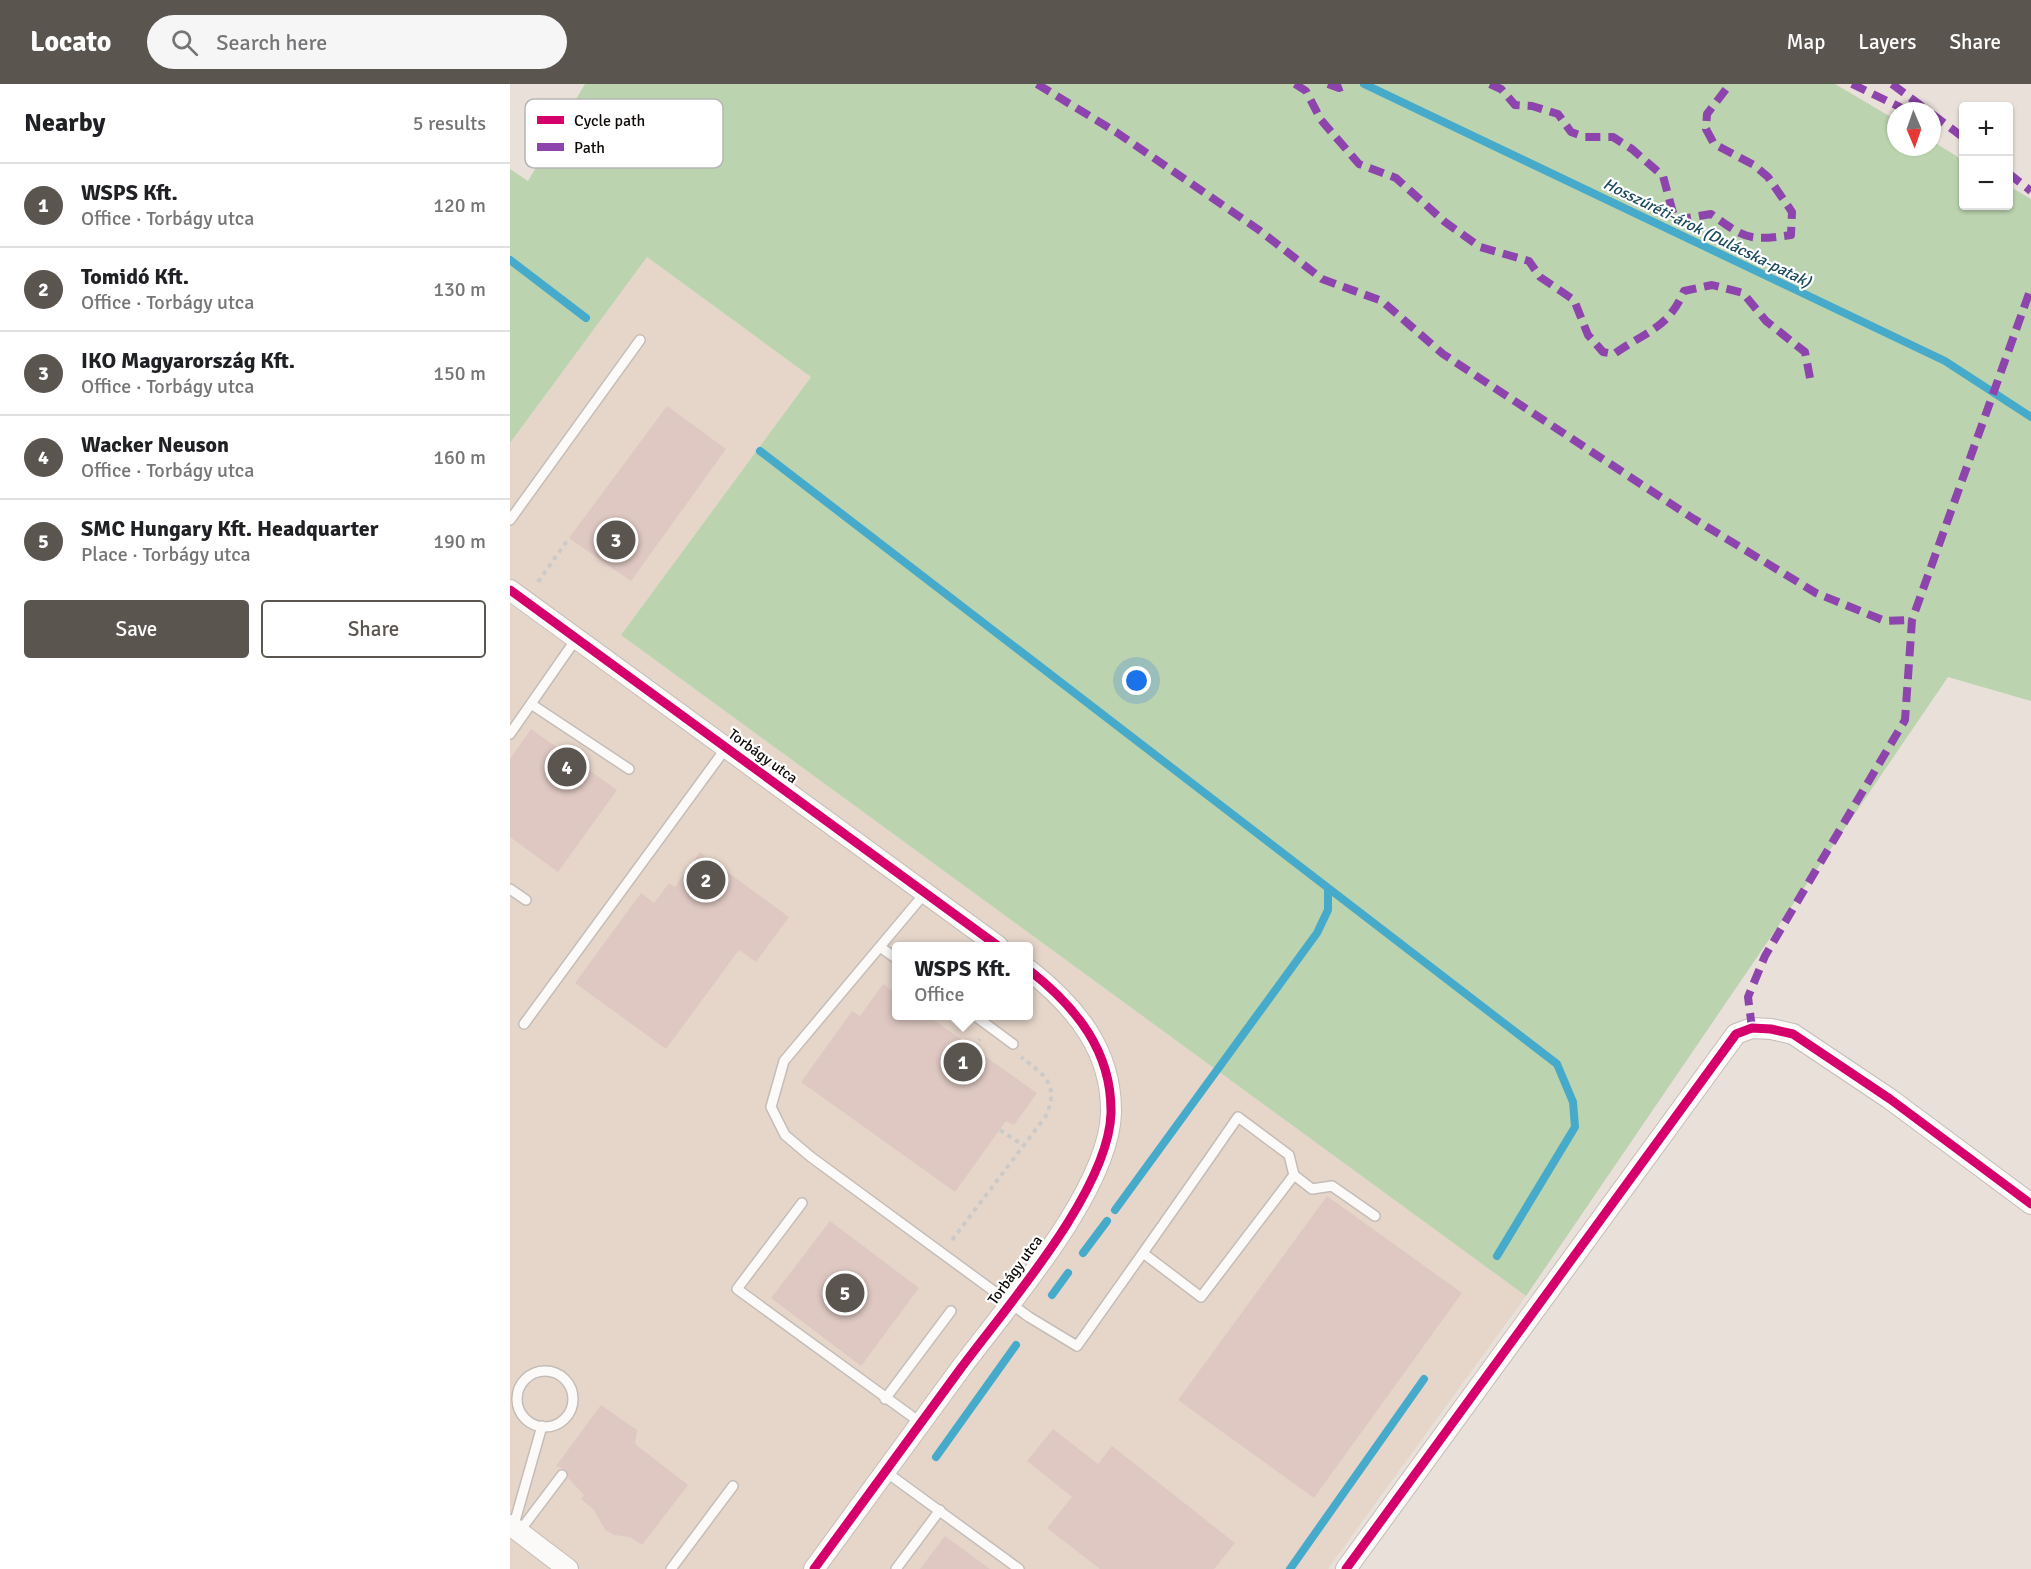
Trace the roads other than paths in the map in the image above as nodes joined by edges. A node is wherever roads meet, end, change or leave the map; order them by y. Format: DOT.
graph roads {
  1 [pos="640,340"];
  2 [pos="510,520"];
  3 [pos="510,590"];
  4 [pos="576,639"];
  5 [pos="531,704"];
  6 [pos="510,734"];
  7 [pos="726,748"];
  8 [pos="629,768"];
  9 [pos="510,889"];
  10 [pos="925,893"];
  11 [pos="526,900"];
  12 [pos="992,942"];
  13 [pos="880,947"];
  14 [pos="892,955"];
  15 [pos="1033,973"];
  16 [pos="980,1020"];
  17 [pos="524,1024"];
  18 [pos="1013,1044"];
  19 [pos="1294,1175"];
  20 [pos="802,1203"];
  21 [pos="2031,1204"];
  22 [pos="1375,1216"];
  23 [pos="1143,1253"];
  24 [pos="1010,1303"];
  25 [pos="951,1311"];
  26 [pos="885,1399"];
  27 [pos="921,1423"];
  28 [pos="542,1426"];
  29 [pos="885,1472"];
  30 [pos="562,1475"];
  31 [pos="733,1486"];
  32 [pos="940,1510"];
  33 [pos="514,1528"];
  34 [pos="568,1569"];
  35 [pos="670,1569"];
  36 [pos="814,1569"];
  37 [pos="896,1569"];
  38 [pos="1019,1569"];
  39 [pos="1346,1569"];
  1 -- 2 [label="lane"];
  3 -- 4 [label="street, Torbágy utca"];
  4 -- 5 [label="lane"];
  4 -- 7 [label="street, Torbágy utca"];
  5 -- 6 [label="lane"];
  5 -- 8 [label="lane"];
  7 -- 10 [label="street, Torbágy utca"];
  7 -- 17 [label="lane"];
  9 -- 11 [label="lane"];
  10 -- 12 [label="street, Torbágy utca"];
  10 -- 13 [label="lane"];
  13 -- 14 [label="lane"];
  13 -- 24 [label="lane"];
  15 -- 24 [label="street, Torbágy utca"];
  16 -- 18 [label="lane"];
  19 -- 22 [label="lane"];
  19 -- 23 [label="lane"];
  19 -- 23 [label="lane"];
  20 -- 26 [label="lane"];
  21 -- 39 [label="street"];
  23 -- 24 [label="lane"];
  24 -- 27 [label="street, Torbágy utca"];
  25 -- 26 [label="lane"];
  26 -- 27 [label="lane"];
  27 -- 29 [label="street, Torbágy utca"];
  28 -- 28 [label="lane"];
  28 -- 33 [label="lane"];
  29 -- 32 [label="lane"];
  29 -- 36 [label="street, Torbágy utca"];
  30 -- 33 [label="lane"];
  31 -- 35 [label="lane"];
  32 -- 37 [label="lane"];
  32 -- 38 [label="lane"];
  33 -- 34 [label="street"];
}
